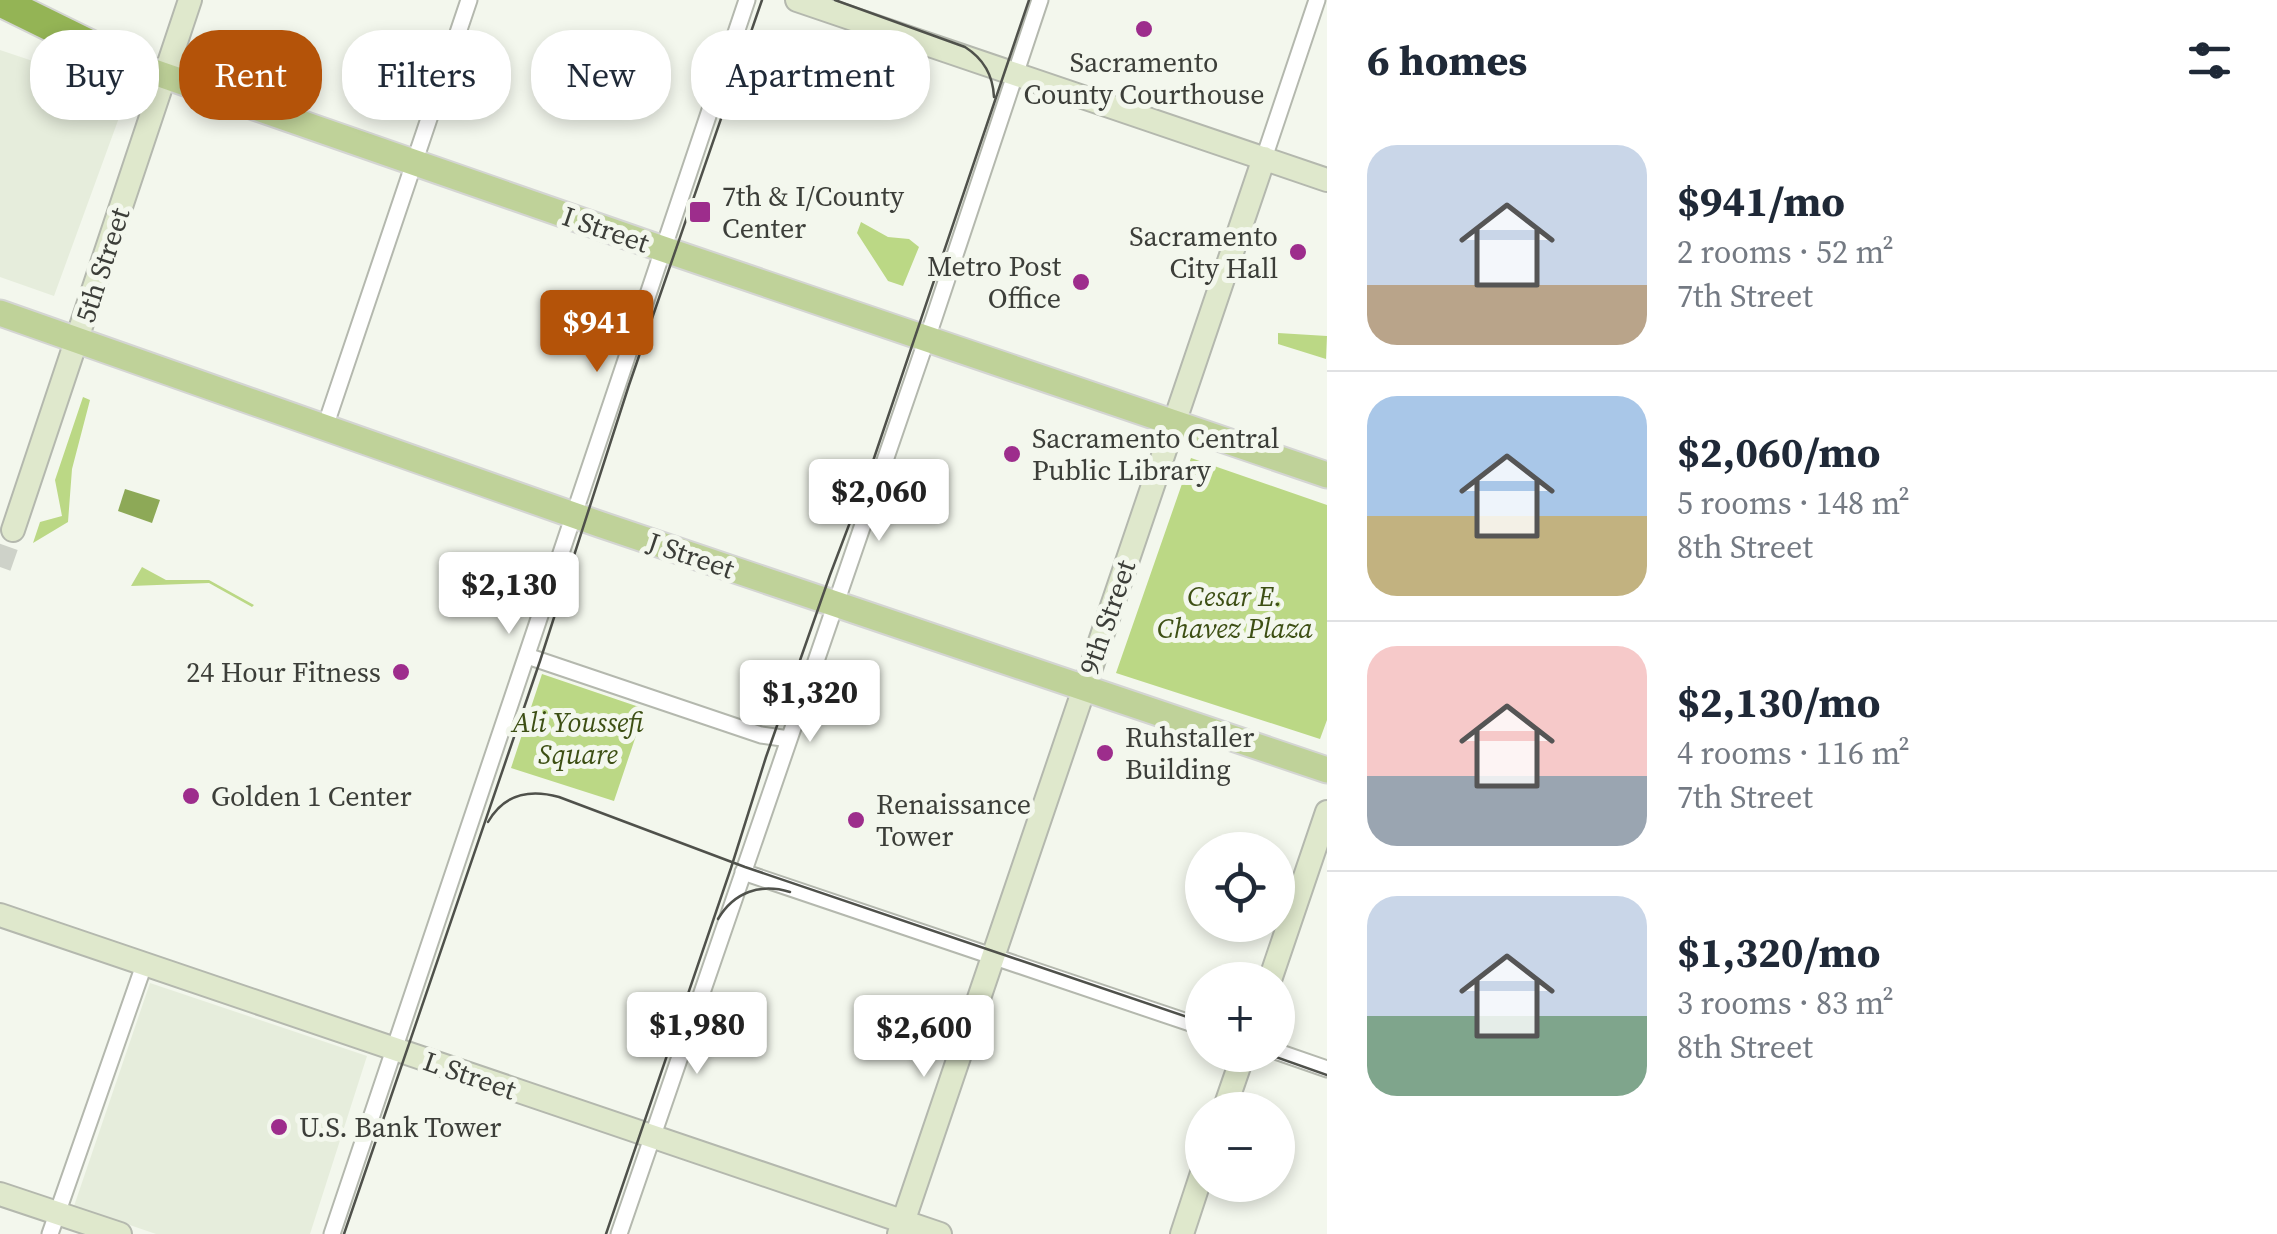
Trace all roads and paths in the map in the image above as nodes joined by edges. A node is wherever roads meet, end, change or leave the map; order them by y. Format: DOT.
graph roads {
  1 [pos="0,0"];
  2 [pos="190,0"];
  3 [pos="468,0"];
  4 [pos="747,0"];
  5 [pos="797,0"];
  6 [pos="1040,0"];
  7 [pos="1317,0"];
  8 [pos="0,18"];
  9 [pos="34,30"];
  10 [pos="60,30"];
  11 [pos="159,74"];
  12 [pos="1017,74"];
  13 [pos="164,76"];
  14 [pos="1264,158"];
  15 [pos="413,163"];
  16 [pos="1327,180"];
  17 [pos="663,249"];
  18 [pos="0,313"];
  19 [pos="927,338"];
  20 [pos="77,340"];
  21 [pos="1174,424"];
  22 [pos="325,426"];
  23 [pos="1327,475"];
  24 [pos="574,516"];
  25 [pos="13,530"];
  26 [pos="835,604"];
  27 [pos="526,656"];
  28 [pos="1083,688"];
  29 [pos="788,739"];
  30 [pos="1327,770"];
  31 [pos="1327,812"];
  32 [pos="743,872"];
  33 [pos="0,915"];
  34 [pos="994,956"];
  35 [pos="1276,962"];
  36 [pos="144,965"];
  37 [pos="1185,1021"];
  38 [pos="394,1050"];
  39 [pos="1295,1058"];
  40 [pos="1327,1069"];
  41 [pos="653,1137"];
  42 [pos="0,1194"];
  43 [pos="1192,1202"];
  44 [pos="53,1224"];
  45 [pos="902,1228"];
  46 [pos="120,1234"];
  47 [pos="332,1234"];
  48 [pos="619,1234"];
  49 [pos="940,1234"];
  50 [pos="1182,1234"];
  1 -- 10 [label="highway"];
  2 -- 13 [label="main road, 5th Street"];
  3 -- 15 [label="street"];
  4 -- 17 [label="street"];
  5 -- 12 [label="main road"];
  6 -- 12 [label="street"];
  7 -- 14 [label="street, 9th Street"];
  8 -- 9 [label="main road, I Street"];
  11 -- 13 [label="main road, I Street"];
  12 -- 14 [label="main road"];
  12 -- 19 [label="street"];
  13 -- 15 [label="main road, I Street"];
  13 -- 20 [label="main road, 5th Street"];
  14 -- 16 [label="main road"];
  14 -- 21 [label="main road, 9th Street"];
  15 -- 17 [label="main road, I Street"];
  15 -- 22 [label="street"];
  17 -- 19 [label="main road, I Street"];
  17 -- 24 [label="street"];
  18 -- 20 [label="main road, J Street"];
  19 -- 21 [label="main road, I Street"];
  19 -- 26 [label="street"];
  20 -- 22 [label="main road, J Street"];
  20 -- 25 [label="main road, 5th Street"];
  21 -- 23 [label="main road, I Street"];
  21 -- 28 [label="main road, 9th Street"];
  22 -- 24 [label="main road, J Street"];
  24 -- 26 [label="main road, J Street"];
  24 -- 27 [label="street"];
  26 -- 28 [label="main road, J Street"];
  26 -- 29 [label="street"];
  27 -- 29 [label="street"];
  27 -- 38 [label="street"];
  28 -- 30 [label="main road, J Street"];
  28 -- 34 [label="main road, 9th Street"];
  29 -- 32 [label="street"];
  31 -- 35 [label="main road"];
  32 -- 34 [label="street"];
  32 -- 41 [label="street"];
  33 -- 36 [label="main road, L Street"];
  34 -- 37 [label="street"];
  34 -- 45 [label="main road, 9th Street"];
  36 -- 38 [label="main road, L Street"];
  36 -- 44 [label="street"];
  38 -- 41 [label="main road, L Street"];
  38 -- 47 [label="street"];
  39 -- 40 [label="street"];
  41 -- 45 [label="main road, L Street"];
  41 -- 48 [label="street"];
  42 -- 44 [label="main road"];
  43 -- 50 [label="main road"];
  44 -- 46 [label="main road"];
  45 -- 49 [label="main road, L Street"];
}
